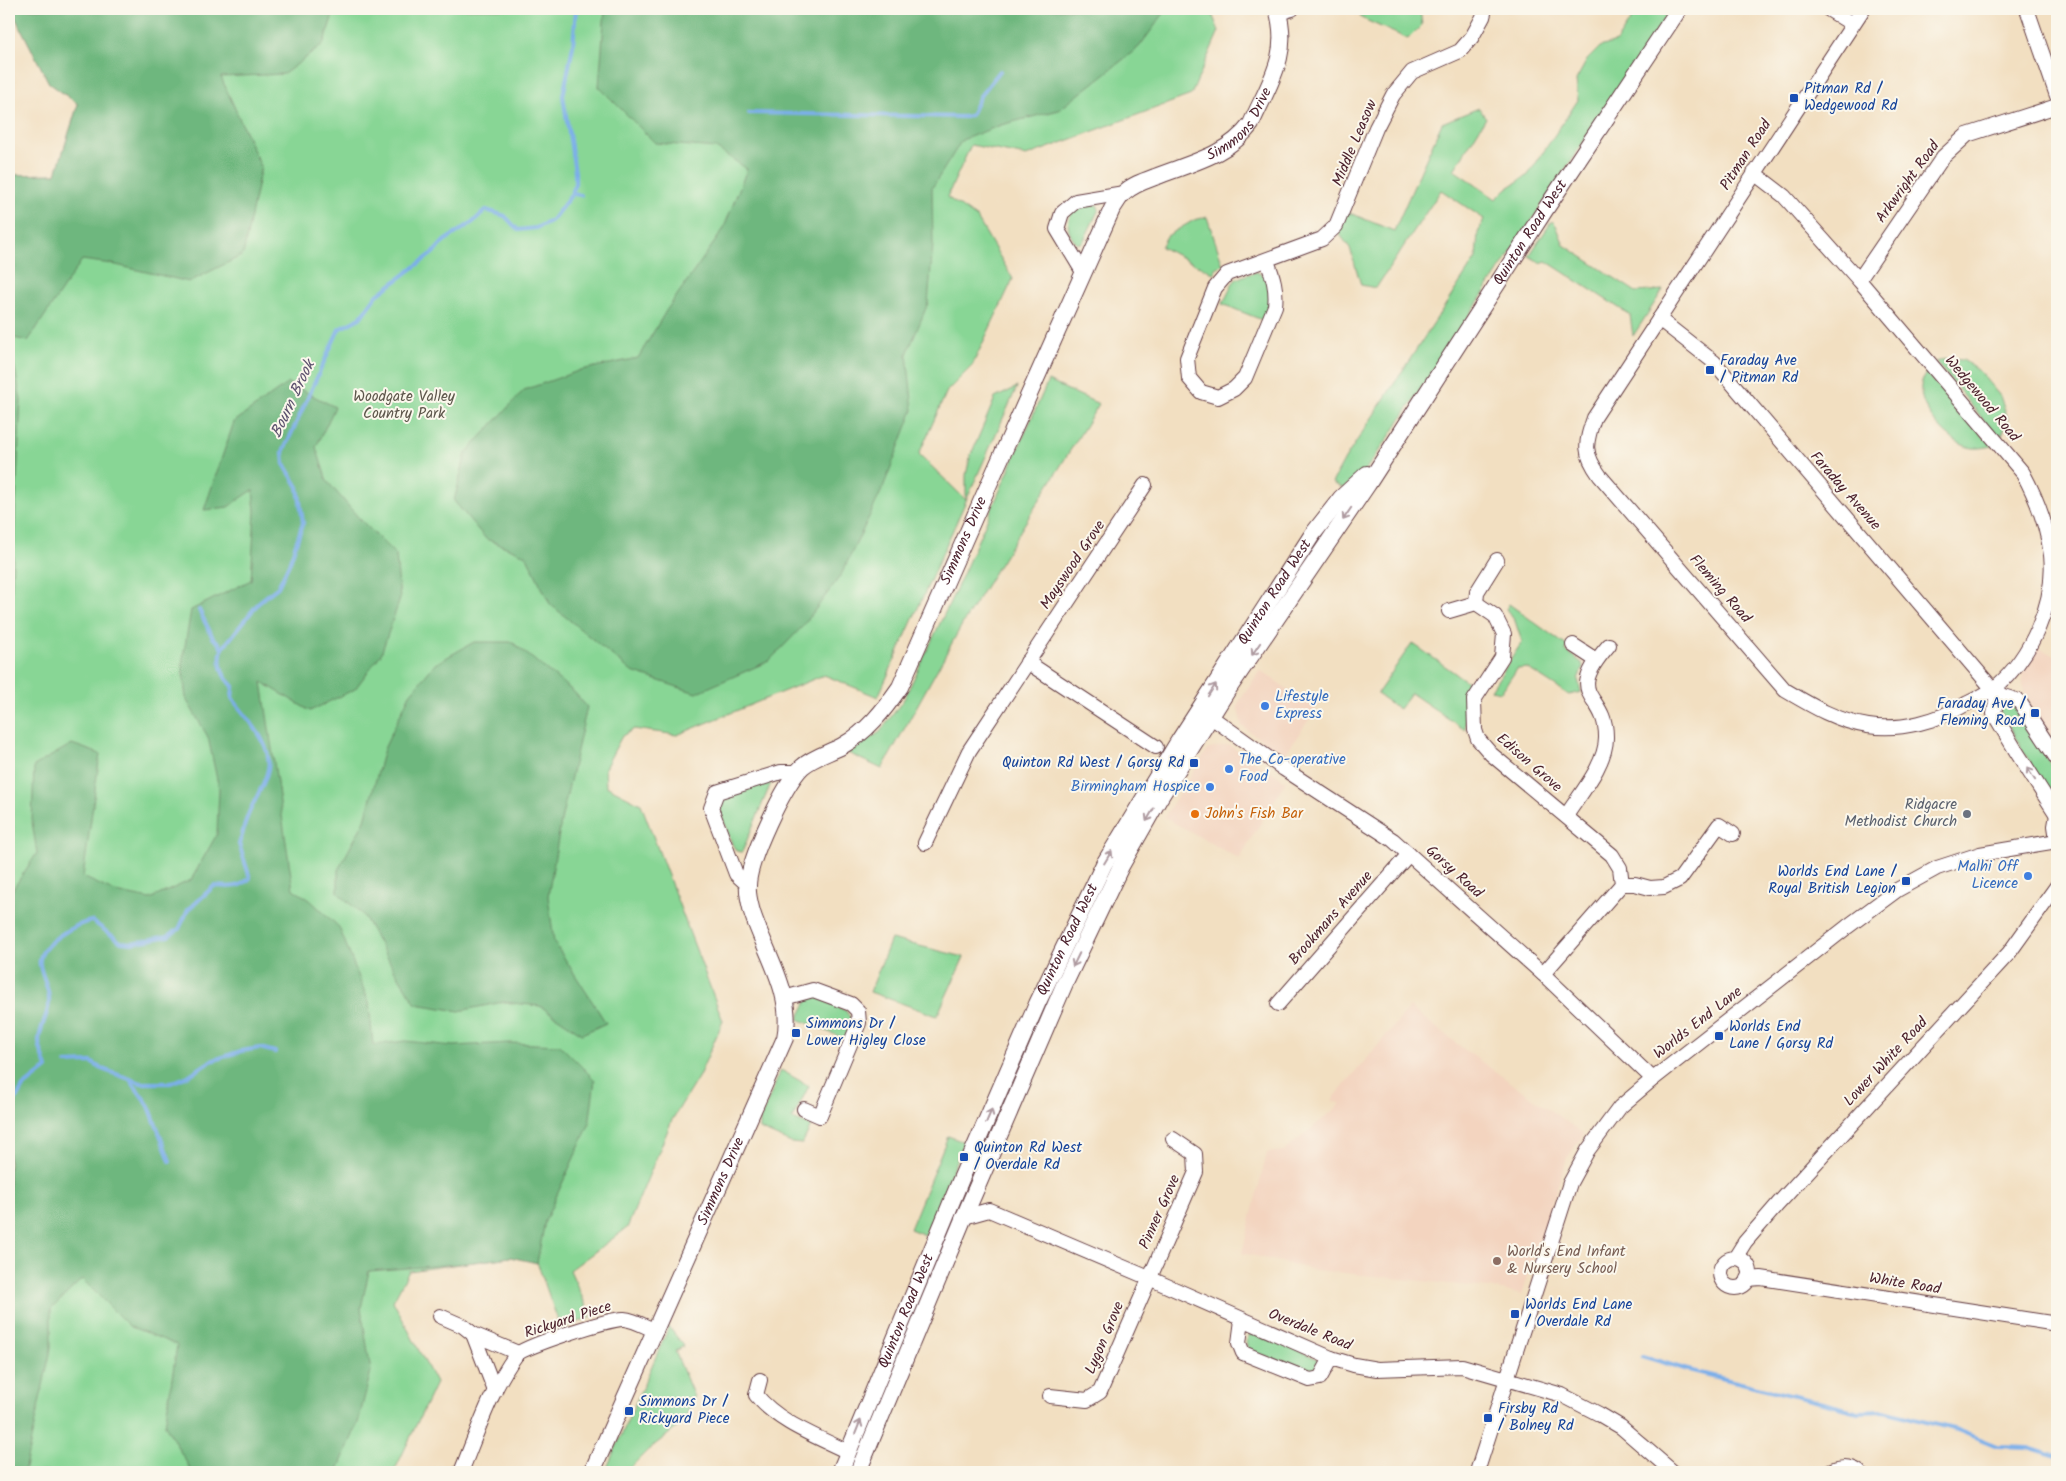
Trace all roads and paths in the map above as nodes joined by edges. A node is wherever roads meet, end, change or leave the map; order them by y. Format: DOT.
graph roads {
  1 [pos="1485,9"];
  2 [pos="1678,9"];
  3 [pos="1828,9"];
  4 [pos="1863,9"];
  5 [pos="2027,9"];
  6 [pos="1282,10"];
  7 [pos="1852,24"];
  8 [pos="2057,96"];
  9 [pos="2057,106"];
  10 [pos="1754,173"];
  11 [pos="1124,193"];
  12 [pos="1267,261"];
  13 [pos="1083,272"];
  14 [pos="1859,280"];
  15 [pos="1658,319"];
  16 [pos="1384,459"];
  17 [pos="1145,485"];
  18 [pos="1497,560"];
  19 [pos="1476,603"];
  20 [pos="1449,611"];
  21 [pos="1573,645"];
  22 [pos="1609,645"];
  23 [pos="1596,660"];
  24 [pos="1027,662"];
  25 [pos="1996,691"];
  26 [pos="1211,717"];
  27 [pos="1190,724"];
  28 [pos="1180,739"];
  29 [pos="1156,747"];
  30 [pos="2057,759"];
  31 [pos="1182,762"];
  32 [pos="797,772"];
  33 [pos="1157,776"];
  34 [pos="2057,815"];
  35 [pos="1566,816"];
  36 [pos="1733,834"];
  37 [pos="2057,840"];
  38 [pos="925,843"];
  39 [pos="1409,854"];
  40 [pos="1622,884"];
  41 [pos="748,885"];
  42 [pos="2057,886"];
  43 [pos="1543,974"];
  44 [pos="784,998"];
  45 [pos="1278,1004"];
  46 [pos="1652,1079"];
  47 [pos="804,1109"];
  48 [pos="1173,1139"];
  49 [pos="961,1179"];
  50 [pos="978,1186"];
  51 [pos="989,1210"];
  52 [pos="949,1211"];
  53 [pos="964,1217"];
  54 [pos="1735,1258"];
  55 [pos="1149,1278"];
  56 [pos="1748,1279"];
  57 [pos="440,1316"];
  58 [pos="1242,1320"];
  59 [pos="2057,1324"];
  60 [pos="656,1331"];
  61 [pos="473,1334"];
  62 [pos="518,1353"];
  63 [pos="1331,1358"];
  64 [pos="1508,1378"];
  65 [pos="760,1380"];
  66 [pos="495,1391"];
  67 [pos="1050,1396"];
  68 [pos="848,1452"];
  69 [pos="461,1472"];
  70 [pos="592,1472"];
  71 [pos="840,1472"];
  72 [pos="858,1472"];
  73 [pos="1478,1472"];
  74 [pos="1673,1472"];
  75 [pos="1828,1472"];
  76 [pos="1859,1472"];
  1 -- 12 [label="street, Middle Leasow"];
  2 -- 16 [label="street, Quinton Road West"];
  3 -- 7 [label="street"];
  4 -- 7 [label="street, Pitman Road"];
  5 -- 8 [label="street"];
  6 -- 11 [label="street, Simmons Drive"];
  7 -- 10 [label="street, Pitman Road"];
  9 -- 14 [label="street, Arkwright Road"];
  10 -- 14 [label="street, Wedgewood Road"];
  10 -- 15 [label="street, Pitman Road"];
  11 -- 13 [label="street, Simmons Drive"];
  11 -- 13 [label="street, Simmons Drive"];
  12 -- 12 [label="street, Middle Leasow"];
  13 -- 32 [label="street, Simmons Drive"];
  14 -- 25 [label="street, Wedgewood Road"];
  15 -- 25 [label="street, Faraday Avenue"];
  15 -- 25 [label="street, Fleming Road"];
  16 -- 26 [label="street, Quinton Road West, one-way"];
  27 -- 16 [label="street, Quinton Road West, one-way"];
  17 -- 24 [label="street, Mayswood Grove"];
  18 -- 19 [label="street"];
  19 -- 20 [label="street"];
  19 -- 35 [label="street, Edison Grove"];
  21 -- 23 [label="street"];
  22 -- 23 [label="street, Edison Grove"];
  23 -- 35 [label="street, Edison Grove"];
  24 -- 29 [label="street"];
  24 -- 38 [label="street, Mayswood Grove"];
  25 -- 30 [label="street, Faraday Avenue"];
  34 -- 25 [label="street, one-way"];
  26 -- 27 [label="street"];
  26 -- 31 [label="street, Quinton Road West"];
  26 -- 39 [label="street, Gorsy Road"];
  27 -- 28 [label="street, Quinton Road West"];
  28 -- 29 [label="street"];
  28 -- 33 [label="street, Quinton Road West"];
  29 -- 33 [label="street"];
  31 -- 33 [label="street"];
  31 -- 50 [label="street, Quinton Road West, one-way"];
  32 -- 41 [label="street, Simmons Drive"];
  32 -- 41 [label="street, Simmons Drive"];
  49 -- 33 [label="street, Quinton Road West, one-way"];
  34 -- 37 [label="street"];
  35 -- 40 [label="street, Edison Grove"];
  36 -- 40 [label="street"];
  37 -- 46 [label="street, Worlds End Lane"];
  39 -- 43 [label="street, Gorsy Road"];
  39 -- 45 [label="street, Brookmans Avenue"];
  40 -- 43 [label="street"];
  41 -- 44 [label="street, Simmons Drive"];
  42 -- 54 [label="street, Lower White Road"];
  43 -- 46 [label="street, Gorsy Road"];
  44 -- 47 [label="street"];
  44 -- 60 [label="street, Simmons Drive"];
  46 -- 64 [label="street, Worlds End Lane"];
  48 -- 55 [label="street, Pinner Grove"];
  49 -- 50 [label="street"];
  49 -- 52 [label="street, Quinton Road West"];
  50 -- 51 [label="street"];
  50 -- 53 [label="street, Quinton Road West"];
  51 -- 53 [label="street"];
  51 -- 55 [label="street, Overdale Road"];
  52 -- 53 [label="street"];
  68 -- 52 [label="street, Quinton Road West, one-way"];
  53 -- 72 [label="street, Quinton Road West"];
  54 -- 56 [label="street"];
  54 -- 56 [label="street, White Road"];
  55 -- 58 [label="street, Overdale Road"];
  55 -- 67 [label="street, Lygon Grove"];
  56 -- 59 [label="street, White Road"];
  57 -- 61 [label="street, Rickyard Piece"];
  58 -- 63 [label="street, Overdale Road"];
  58 -- 63 [label="street"];
  60 -- 62 [label="street, Rickyard Piece"];
  60 -- 70 [label="street, Simmons Drive"];
  61 -- 62 [label="street, Rickyard Piece"];
  61 -- 66 [label="street"];
  62 -- 66 [label="street, Rickyard Piece"];
  63 -- 64 [label="street, Overdale Road"];
  64 -- 73 [label="street, Worlds End Lane"];
  64 -- 74 [label="street, Overdale Road"];
  65 -- 68 [label="street"];
  66 -- 69 [label="street, Rickyard Piece"];
  68 -- 71 [label="street, Quinton Road West"];
  75 -- 76 [label="street"];
}
